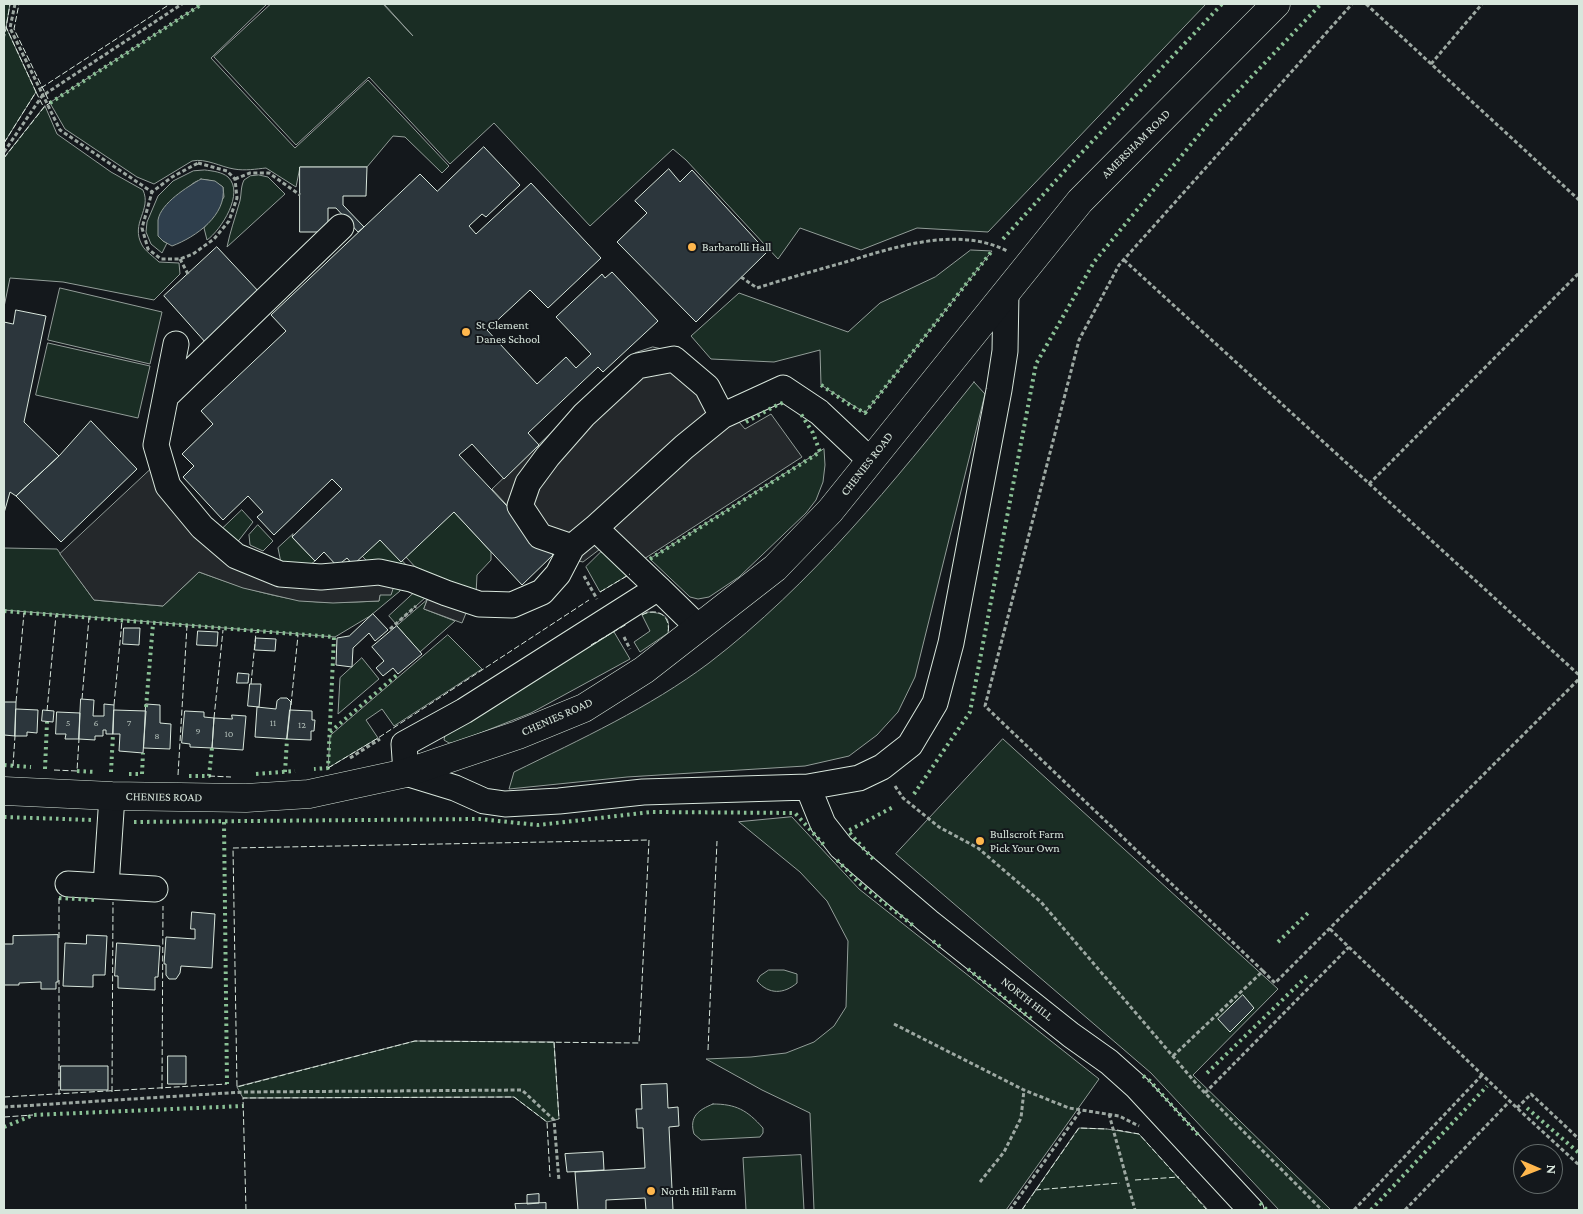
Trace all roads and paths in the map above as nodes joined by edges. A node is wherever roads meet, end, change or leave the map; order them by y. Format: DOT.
graph roads {
  1 [pos="15,4"];
  2 [pos="182,4"];
  3 [pos="1276,4"];
  4 [pos="1352,4"];
  5 [pos="1366,4"];
  6 [pos="1482,4"];
  7 [pos="1431,64"];
  8 [pos="42,96"];
  9 [pos="4,152"];
  10 [pos="235,179"];
  11 [pos="152,192"];
  12 [pos="300,195"];
  13 [pos="1579,200"];
  14 [pos="341,227"];
  15 [pos="180,260"];
  16 [pos="1124,260"];
  17 [pos="1030,263"];
  18 [pos="1579,273"];
  19 [pos="188,274"];
  20 [pos="741,277"];
  21 [pos="1006,292"];
  22 [pos="176,344"];
  23 [pos="166,396"];
  24 [pos="722,416"];
  25 [pos="870,460"];
  26 [pos="1369,484"];
  27 [pos="596,528"];
  28 [pos="572,547"];
  29 [pos="583,573"];
  30 [pos="658,588"];
  31 [pos="435,589"];
  32 [pos="599,604"];
  33 [pos="699,628"];
  34 [pos="390,629"];
  35 [pos="1579,677"];
  36 [pos="380,739"];
  37 [pos="348,760"];
  38 [pos="882,767"];
  39 [pos="406,773"];
  40 [pos="808,787"];
  41 [pos="4,791"];
  42 [pos="112,796"];
  43 [pos="68,884"];
  44 [pos="106,886"];
  45 [pos="155,889"];
  46 [pos="1330,929"];
  47 [pos="1349,947"];
  48 [pos="1263,971"];
  49 [pos="894,1024"];
  50 [pos="1172,1056"];
  51 [pos="1482,1075"];
  52 [pos="1024,1090"];
  53 [pos="1206,1093"];
  54 [pos="1510,1101"];
  55 [pos="4,1107"];
  56 [pos="1517,1108"];
  57 [pos="1081,1110"];
  58 [pos="1109,1114"];
  59 [pos="1145,1129"];
  60 [pos="1579,1139"];
  61 [pos="1579,1165"];
  62 [pos="559,1181"];
  63 [pos="980,1182"];
  64 [pos="1010,1210"];
  65 [pos="1135,1210"];
  66 [pos="1251,1210"];
  67 [pos="1322,1210"];
  68 [pos="1354,1210"];
  69 [pos="1405,1210"];
  1 -- 8 [label="path"];
  2 -- 8 [label="path"];
  3 -- 17 [label="main road, AMERSHAM ROAD"];
  4 -- 16 [label="path"];
  5 -- 7 [label="path"];
  6 -- 7 [label="path"];
  7 -- 13 [label="path"];
  8 -- 9 [label="path"];
  8 -- 11 [label="path"];
  10 -- 11 [label="path"];
  10 -- 12 [label="path"];
  10 -- 15 [label="path"];
  11 -- 15 [label="path"];
  14 -- 23 [label="street"];
  15 -- 19 [label="path"];
  16 -- 26 [label="path"];
  16 -- 48 [label="path"];
  17 -- 20 [label="path"];
  17 -- 21 [label="main road, AMERSHAM ROAD"];
  18 -- 26 [label="path"];
  21 -- 25 [label="main road, CHENIES ROAD"];
  21 -- 38 [label="street"];
  22 -- 23 [label="street"];
  23 -- 31 [label="street"];
  24 -- 25 [label="street"];
  24 -- 27 [label="street"];
  24 -- 28 [label="street"];
  25 -- 33 [label="main road, CHENIES ROAD"];
  26 -- 35 [label="path"];
  27 -- 28 [label="street"];
  27 -- 30 [label="street"];
  28 -- 31 [label="street"];
  29 -- 32 [label="path"];
  30 -- 33 [label="street"];
  30 -- 39 [label="street"];
  31 -- 34 [label="path"];
  33 -- 39 [label="main road, CHENIES ROAD"];
  35 -- 46 [label="path"];
  36 -- 37 [label="path"];
  38 -- 40 [label="street"];
  38 -- 50 [label="path"];
  39 -- 40 [label="street"];
  39 -- 42 [label="main road, CHENIES ROAD"];
  40 -- 66 [label="street, NORTH HILL"];
  41 -- 42 [label="main road, CHENIES ROAD"];
  42 -- 44 [label="street"];
  43 -- 44 [label="street"];
  44 -- 45 [label="street"];
  46 -- 47 [label="path"];
  46 -- 48 [label="path"];
  47 -- 51 [label="path"];
  47 -- 53 [label="path"];
  48 -- 50 [label="path"];
  49 -- 52 [label="path"];
  50 -- 53 [label="path"];
  51 -- 54 [label="path"];
  51 -- 68 [label="path"];
  52 -- 57 [label="path"];
  52 -- 63 [label="path"];
  53 -- 67 [label="path"];
  54 -- 56 [label="path"];
  54 -- 69 [label="path"];
  55 -- 62 [label="path"];
  56 -- 60 [label="path"];
  56 -- 61 [label="path"];
  57 -- 58 [label="path"];
  57 -- 64 [label="path"];
  58 -- 59 [label="path"];
  58 -- 65 [label="path"];
}
